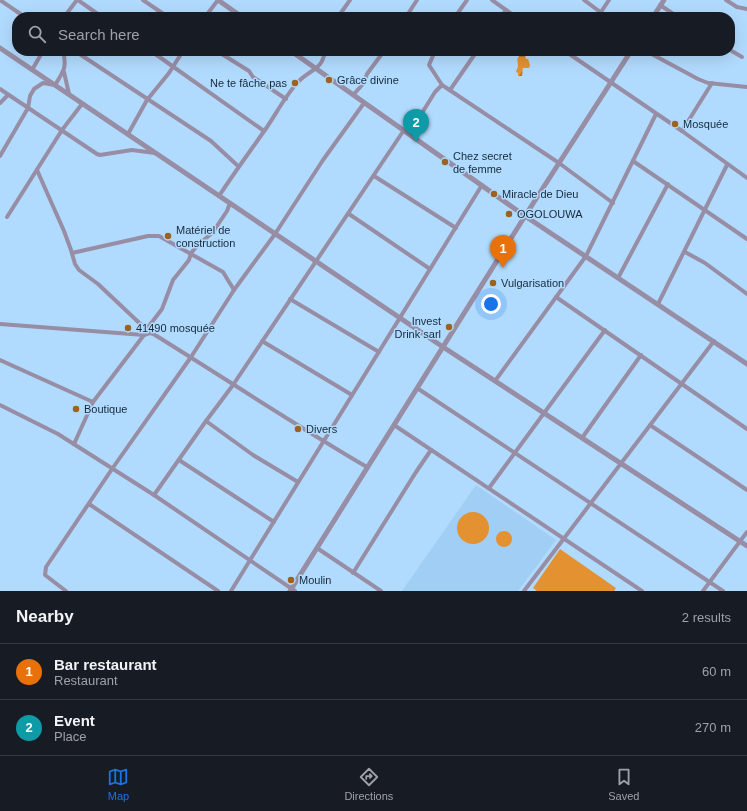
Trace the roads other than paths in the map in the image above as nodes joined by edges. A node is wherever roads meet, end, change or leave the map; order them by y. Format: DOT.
graph roads {
  1 [pos="0,0"];
  2 [pos="77,0"];
  3 [pos="143,0"];
  4 [pos="218,0"];
  5 [pos="350,0"];
  6 [pos="417,0"];
  7 [pos="467,0"];
  8 [pos="492,0"];
  9 [pos="584,0"];
  10 [pos="609,0"];
  11 [pos="664,0"];
  12 [pos="726,0"];
  13 [pos="660,5"];
  14 [pos="506,10"];
  15 [pos="747,10"];
  16 [pos="18,12"];
  17 [pos="68,12"];
  18 [pos="95,12"];
  19 [pos="161,12"];
  20 [pos="209,12"];
  21 [pos="235,12"];
  22 [pos="342,12"];
  23 [pos="409,12"];
  24 [pos="459,12"];
  25 [pos="509,12"];
  26 [pos="602,12"];
  27 [pos="656,12"];
  28 [pos="670,12"];
  29 [pos="0,48"];
  30 [pos="735,53"];
  31 [pos="40,56"];
  32 [pos="64,56"];
  33 [pos="82,56"];
  34 [pos="159,56"];
  35 [pos="180,56"];
  36 [pos="225,56"];
  37 [pos="298,56"];
  38 [pos="324,56"];
  39 [pos="380,56"];
  40 [pos="433,56"];
  41 [pos="474,56"];
  42 [pos="572,56"];
  43 [pos="628,56"];
  44 [pos="655,56"];
  45 [pos="742,57"];
  46 [pos="174,66"];
  47 [pos="317,69"];
  48 [pos="32,70"];
  49 [pos="64,72"];
  50 [pos="610,83"];
  51 [pos="712,83"];
  52 [pos="55,85"];
  53 [pos="442,85"];
  54 [pos="747,88"];
  55 [pos="0,89"];
  56 [pos="450,90"];
  57 [pos="69,94"];
  58 [pos="8,95"];
  59 [pos="353,95"];
  60 [pos="147,100"];
  61 [pos="286,100"];
  62 [pos="0,103"];
  63 [pos="364,103"];
  64 [pos="82,104"];
  65 [pos="28,108"];
  66 [pos="656,114"];
  67 [pos="268,124"];
  68 [pos="256,125"];
  69 [pos="62,130"];
  70 [pos="404,130"];
  71 [pos="264,131"];
  72 [pos="682,131"];
  73 [pos="128,134"];
  74 [pos="409,134"];
  75 [pos="142,144"];
  76 [pos="132,150"];
  77 [pos="156,153"];
  78 [pos="0,156"];
  79 [pos="633,161"];
  80 [pos="559,162"];
  81 [pos="727,165"];
  82 [pos="238,166"];
  83 [pos="37,170"];
  84 [pos="374,176"];
  85 [pos="747,178"];
  86 [pos="668,184"];
  87 [pos="482,185"];
  88 [pos="220,196"];
  89 [pos="230,203"];
  90 [pos="613,203"];
  91 [pos="705,211"];
  92 [pos="349,214"];
  93 [pos="525,216"];
  94 [pos="7,217"];
  95 [pos="456,228"];
  96 [pos="275,234"];
  97 [pos="747,239"];
  98 [pos="685,252"];
  99 [pos="72,253"];
  100 [pos="191,253"];
  101 [pos="586,256"];
  102 [pos="316,261"];
  103 [pos="430,269"];
  104 [pos="618,278"];
  105 [pos="234,290"];
  106 [pos="747,294"];
  107 [pos="556,297"];
  108 [pos="290,299"];
  109 [pos="658,304"];
  110 [pos="400,318"];
  111 [pos="0,324"];
  112 [pos="146,330"];
  113 [pos="605,330"];
  114 [pos="150,334"];
  115 [pos="144,335"];
  116 [pos="262,341"];
  117 [pos="714,342"];
  118 [pos="443,347"];
  119 [pos="379,352"];
  120 [pos="641,355"];
  121 [pos="191,357"];
  122 [pos="0,360"];
  123 [pos="747,364"];
  124 [pos="495,381"];
  125 [pos="682,383"];
  126 [pos="233,385"];
  127 [pos="417,388"];
  128 [pos="352,395"];
  129 [pos="94,402"];
  130 [pos="0,405"];
  131 [pos="544,413"];
  132 [pos="206,421"];
  133 [pos="394,425"];
  134 [pos="650,425"];
  135 [pos="747,429"];
  136 [pos="582,438"];
  137 [pos="323,442"];
  138 [pos="74,444"];
  139 [pos="431,450"];
  140 [pos="515,452"];
  141 [pos="179,460"];
  142 [pos="621,464"];
  143 [pos="367,467"];
  144 [pos="112,469"];
  145 [pos="298,482"];
  146 [pos="489,488"];
  147 [pos="747,490"];
  148 [pos="154,495"];
  149 [pos="591,503"];
  150 [pos="89,504"];
  151 [pos="274,522"];
  152 [pos="747,532"];
  153 [pos="564,539"];
  154 [pos="740,542"];
  155 [pos="747,546"];
  156 [pos="317,548"];
  157 [pos="250,561"];
  158 [pos="353,573"];
  159 [pos="710,582"];
  160 [pos="292,590"];
  161 [pos="66,591"];
  162 [pos="218,591"];
  163 [pos="231,591"];
  164 [pos="381,591"];
  165 [pos="524,591"];
  166 [pos="642,591"];
  167 [pos="703,591"];
  168 [pos="723,591"];
  1 -- 16 [label="street"];
  2 -- 17 [label="street"];
  2 -- 18 [label="street"];
  3 -- 19 [label="street"];
  4 -- 20 [label="street"];
  4 -- 21 [label="street"];
  5 -- 22 [label="street"];
  6 -- 23 [label="street"];
  7 -- 24 [label="street"];
  8 -- 14 [label="street"];
  9 -- 26 [label="street"];
  10 -- 26 [label="street"];
  11 -- 13 [label="street"];
  12 -- 15 [label="street"];
  13 -- 27 [label="street"];
  13 -- 28 [label="street"];
  14 -- 25 [label="street"];
  29 -- 48 [label="street"];
  30 -- 45 [label="street"];
  31 -- 48 [label="street"];
  32 -- 49 [label="street"];
  33 -- 60 [label="street"];
  34 -- 46 [label="street"];
  35 -- 46 [label="street"];
  36 -- 61 [label="street"];
  37 -- 47 [label="street"];
  38 -- 47 [label="street"];
  39 -- 59 [label="street"];
  40 -- 53 [label="street"];
  41 -- 56 [label="street"];
  42 -- 50 [label="street"];
  43 -- 50 [label="street"];
  44 -- 51 [label="street"];
  46 -- 60 [label="street"];
  46 -- 68 [label="street"];
  47 -- 59 [label="street"];
  47 -- 61 [label="street"];
  48 -- 52 [label="street"];
  49 -- 52 [label="street"];
  49 -- 57 [label="street"];
  50 -- 66 [label="street"];
  50 -- 80 [label="street"];
  51 -- 54 [label="street"];
  51 -- 72 [label="street"];
  52 -- 57 [label="street"];
  52 -- 65 [label="street"];
  53 -- 56 [label="street"];
  53 -- 74 [label="street"];
  55 -- 58 [label="street"];
  56 -- 80 [label="street"];
  57 -- 64 [label="street"];
  58 -- 62 [label="street"];
  58 -- 65 [label="street"];
  59 -- 63 [label="street"];
  60 -- 73 [label="street"];
  60 -- 82 [label="street"];
  61 -- 67 [label="street"];
  63 -- 70 [label="street"];
  63 -- 96 [label="street"];
  64 -- 69 [label="street"];
  64 -- 73 [label="street"];
  65 -- 69 [label="street"];
  65 -- 78 [label="street"];
  66 -- 72 [label="street"];
  66 -- 79 [label="street"];
  67 -- 68 [label="street"];
  67 -- 71 [label="street"];
  68 -- 71 [label="street"];
  69 -- 76 [label="street"];
  69 -- 83 [label="street"];
  70 -- 74 [label="street"];
  70 -- 84 [label="street"];
  71 -- 82 [label="street"];
  72 -- 81 [label="street"];
  73 -- 75 [label="street"];
  74 -- 87 [label="street"];
  75 -- 76 [label="street"];
  75 -- 77 [label="street"];
  76 -- 77 [label="street"];
  77 -- 88 [label="street"];
  79 -- 86 [label="street"];
  79 -- 90 [label="street"];
  80 -- 90 [label="street"];
  80 -- 93 [label="street"];
  81 -- 85 [label="street"];
  81 -- 91 [label="street"];
  82 -- 88 [label="street"];
  83 -- 94 [label="street"];
  83 -- 99 [label="street"];
  84 -- 92 [label="street"];
  84 -- 95 [label="street"];
  86 -- 91 [label="street"];
  86 -- 104 [label="street"];
  87 -- 93 [label="street"];
  87 -- 95 [label="street"];
  88 -- 89 [label="street"];
  89 -- 96 [label="street"];
  89 -- 100 [label="street"];
  90 -- 101 [label="street"];
  91 -- 97 [label="street"];
  91 -- 98 [label="street"];
  92 -- 102 [label="street"];
  92 -- 103 [label="street"];
  93 -- 101 [label="street"];
  93 -- 118 [label="street"];
  95 -- 103 [label="street"];
  96 -- 102 [label="street"];
  96 -- 105 [label="street"];
  98 -- 106 [label="street"];
  98 -- 109 [label="street"];
  99 -- 100 [label="street"];
  99 -- 112 [label="street"];
  100 -- 105 [label="street"];
  100 -- 112 [label="street"];
  101 -- 104 [label="street"];
  101 -- 107 [label="street"];
  102 -- 108 [label="street"];
  102 -- 110 [label="street"];
  103 -- 110 [label="street"];
  104 -- 109 [label="street"];
  105 -- 121 [label="street"];
  107 -- 113 [label="street"];
  107 -- 124 [label="street"];
  108 -- 116 [label="street"];
  108 -- 119 [label="street"];
  109 -- 117 [label="street"];
  110 -- 118 [label="street"];
  110 -- 119 [label="street"];
  111 -- 115 [label="street"];
  112 -- 114 [label="street"];
  113 -- 120 [label="street"];
  113 -- 131 [label="street"];
  114 -- 115 [label="street"];
  114 -- 121 [label="street"];
  115 -- 129 [label="street"];
  116 -- 126 [label="street"];
  116 -- 128 [label="street"];
  117 -- 123 [label="street"];
  117 -- 125 [label="street"];
  118 -- 124 [label="street"];
  118 -- 127 [label="street"];
  119 -- 128 [label="street"];
  120 -- 125 [label="street"];
  120 -- 136 [label="street"];
  121 -- 126 [label="street"];
  121 -- 144 [label="street"];
  122 -- 129 [label="street"];
  124 -- 131 [label="street"];
  125 -- 134 [label="street"];
  125 -- 135 [label="street"];
  126 -- 132 [label="street"];
  126 -- 137 [label="street"];
  127 -- 133 [label="street"];
  127 -- 140 [label="street"];
  128 -- 137 [label="street"];
  129 -- 138 [label="street"];
  130 -- 138 [label="street"];
  131 -- 136 [label="street"];
  131 -- 140 [label="street"];
  132 -- 141 [label="street"];
  132 -- 145 [label="street"];
  133 -- 139 [label="street"];
  133 -- 143 [label="street"];
  134 -- 142 [label="street"];
  134 -- 147 [label="street"];
  136 -- 142 [label="street"];
  137 -- 143 [label="street"];
  137 -- 145 [label="street"];
  138 -- 144 [label="street"];
  139 -- 146 [label="street"];
  139 -- 158 [label="street"];
  140 -- 146 [label="street"];
  140 -- 149 [label="street"];
  141 -- 148 [label="street"];
  141 -- 151 [label="street"];
  142 -- 149 [label="street"];
  142 -- 154 [label="street"];
  143 -- 156 [label="street"];
  144 -- 148 [label="street"];
  144 -- 150 [label="street"];
  145 -- 151 [label="street"];
  146 -- 153 [label="street"];
  148 -- 157 [label="street"];
  149 -- 153 [label="street"];
  149 -- 159 [label="street"];
  150 -- 161 [label="street"];
  150 -- 162 [label="street"];
  151 -- 157 [label="street"];
  152 -- 154 [label="street"];
  153 -- 165 [label="street"];
  153 -- 166 [label="street"];
  154 -- 155 [label="street"];
  154 -- 159 [label="street"];
  156 -- 158 [label="street"];
  156 -- 160 [label="street"];
  157 -- 160 [label="street"];
  157 -- 163 [label="street"];
  158 -- 164 [label="street"];
  159 -- 167 [label="street"];
  159 -- 168 [label="street"];
}
